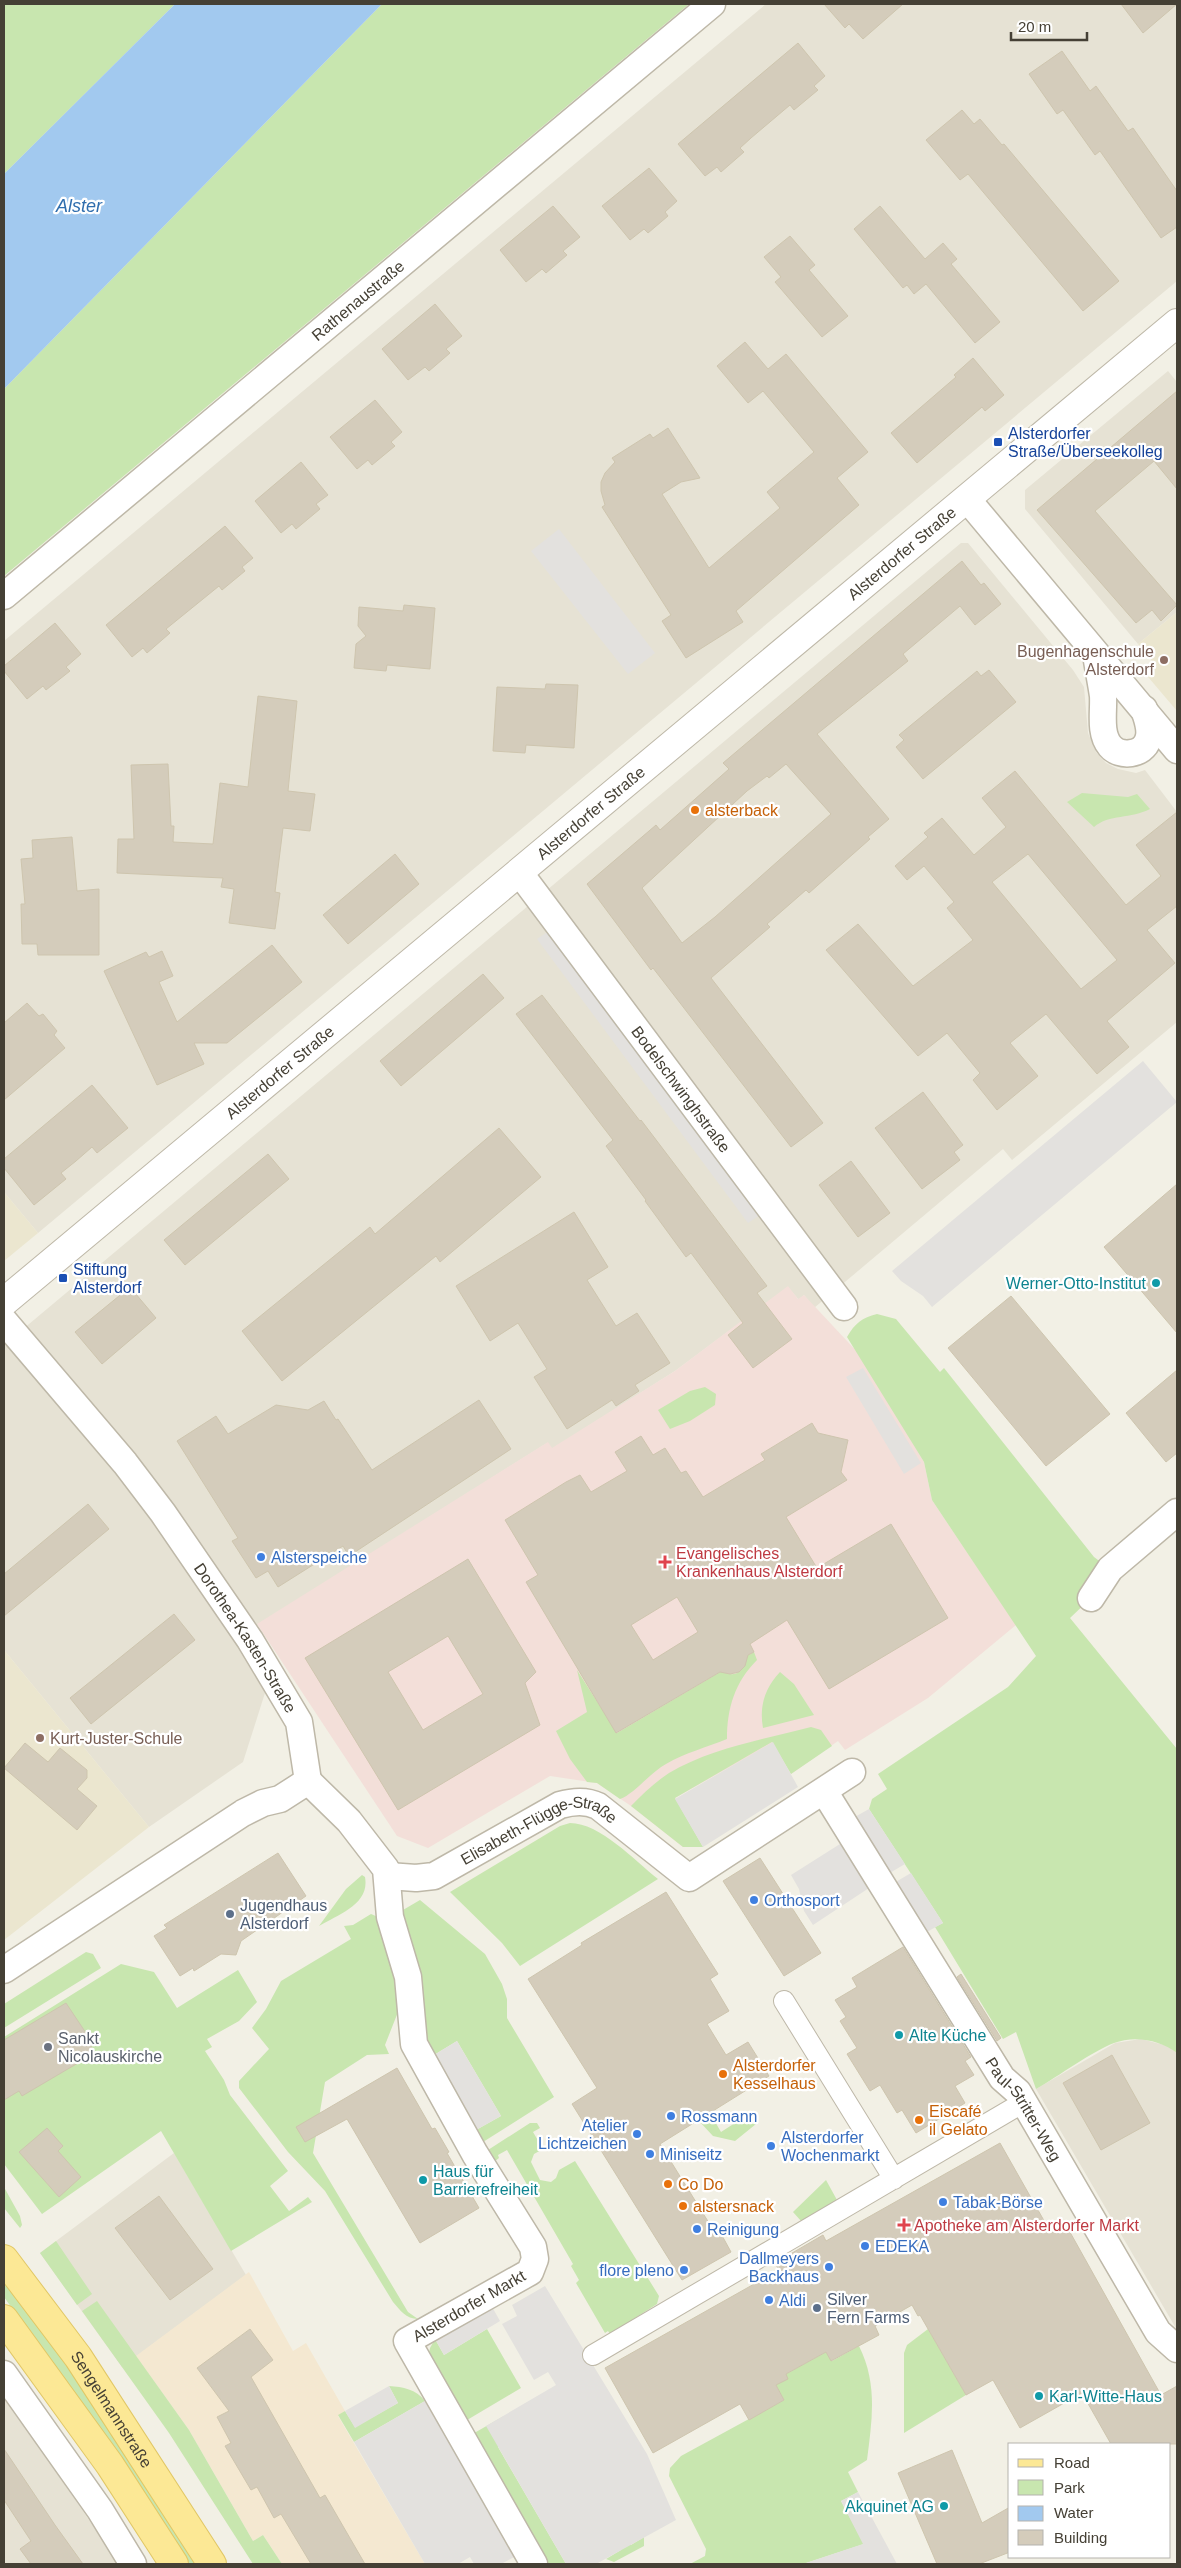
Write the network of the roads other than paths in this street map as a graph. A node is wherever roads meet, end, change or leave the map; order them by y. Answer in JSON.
{"nodes":[{"id":1,"x":712,"y":4,"type":"edge"},
{"id":2,"x":1177,"y":323,"type":"edge"},
{"id":3,"x":967,"y":499,"type":"junction"},
{"id":4,"x":4,"y":596,"type":"edge"},
{"id":5,"x":1096,"y":653,"type":"junction"},
{"id":6,"x":1144,"y":709,"type":"junction"},
{"id":7,"x":1177,"y":750,"type":"edge"},
{"id":8,"x":519,"y":872,"type":"junction"},
{"id":9,"x":4,"y":1302,"type":"edge"},
{"id":10,"x":844,"y":1307,"type":"dead end"},
{"id":11,"x":4,"y":1321,"type":"edge"},
{"id":12,"x":1177,"y":1512,"type":"edge"},
{"id":13,"x":1091,"y":1598,"type":"dead end"},
{"id":14,"x":852,"y":1772,"type":"dead end"},
{"id":15,"x":308,"y":1780,"type":"junction"},
{"id":16,"x":824,"y":1791,"type":"junction"},
{"id":17,"x":388,"y":1876,"type":"junction"},
{"id":18,"x":4,"y":1970,"type":"edge"},
{"id":19,"x":784,"y":2001,"type":"dead end"},
{"id":20,"x":1024,"y":2102,"type":"junction"},
{"id":21,"x":894,"y":2179,"type":"junction"},
{"id":22,"x":4,"y":2259,"type":"edge"},
{"id":23,"x":4,"y":2319,"type":"edge"},
{"id":24,"x":1177,"y":2349,"type":"edge"},
{"id":25,"x":593,"y":2356,"type":"dead end"},
{"id":26,"x":4,"y":2374,"type":"edge"},
{"id":27,"x":133,"y":2564,"type":"edge"},
{"id":28,"x":174,"y":2564,"type":"edge"},
{"id":29,"x":212,"y":2564,"type":"edge"},
{"id":30,"x":534,"y":2564,"type":"edge"}],
"edges":[{"from":1,"to":4,"type":"street","name":"Rathenaustraße"},
{"from":2,"to":3,"type":"street","name":"Alsterdorfer Straße"},
{"from":3,"to":5,"type":"street"},
{"from":3,"to":8,"type":"street","name":"Alsterdorfer Straße"},
{"from":5,"to":6,"type":"street"},
{"from":5,"to":6,"type":"street"},
{"from":6,"to":7,"type":"street"},
{"from":8,"to":9,"type":"street","name":"Alsterdorfer Straße"},
{"from":8,"to":10,"type":"street","name":"Bodelschwinghstraße"},
{"from":11,"to":15,"type":"street","name":"Dorothea-Kasten-Straße"},
{"from":12,"to":13,"type":"street"},
{"from":14,"to":16,"type":"street","name":"Elisabeth-Flügge-Straße"},
{"from":15,"to":17,"type":"street","name":"Alsterdorfer Markt"},
{"from":15,"to":18,"type":"street"},
{"from":16,"to":17,"type":"street","name":"Elisabeth-Flügge-Straße"},
{"from":16,"to":20,"type":"street","name":"Paul-Stritter-Weg"},
{"from":17,"to":30,"type":"street","name":"Alsterdorfer Markt"},
{"from":19,"to":21,"type":"street"},
{"from":20,"to":21,"type":"street"},
{"from":20,"to":24,"type":"street","name":"Paul-Stritter-Weg"},
{"from":21,"to":25,"type":"street"},
{"from":22,"to":29,"type":"main road","name":"Sengelmannstraße"},
{"from":23,"to":28,"type":"main road","name":"Sengelmannstraße"},
{"from":26,"to":27,"type":"street"}]}
